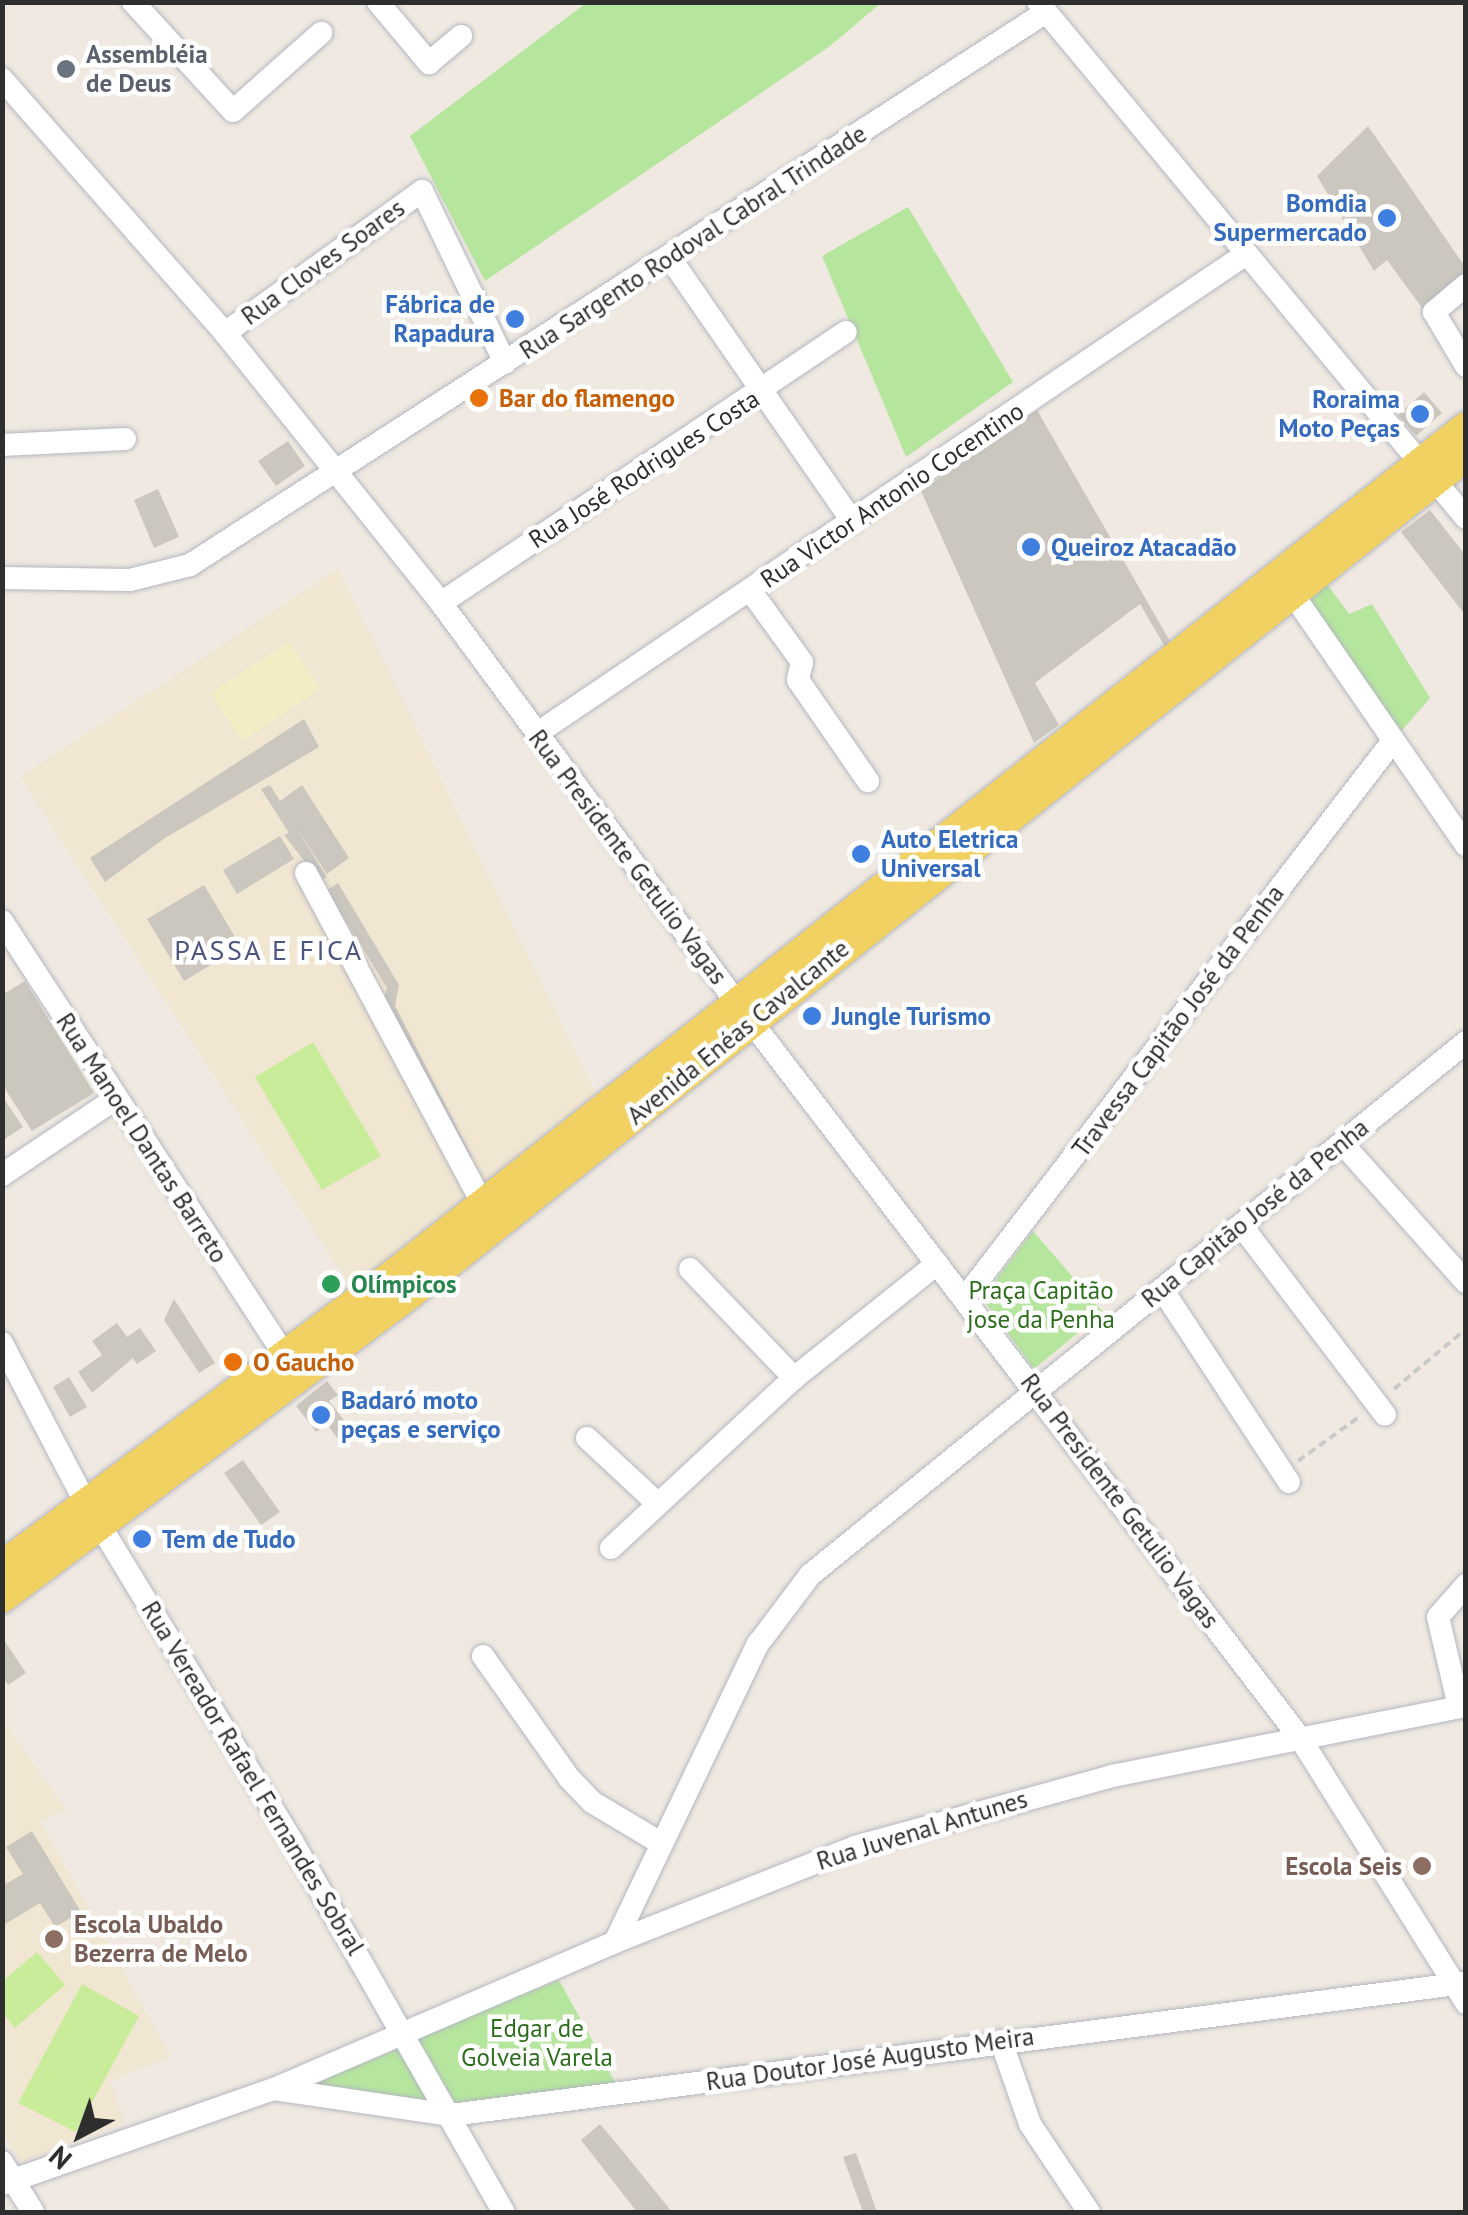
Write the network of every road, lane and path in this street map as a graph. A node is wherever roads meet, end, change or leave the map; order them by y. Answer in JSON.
{"nodes":[{"id":1,"x":134,"y":2,"type":"edge"},
{"id":2,"x":378,"y":2,"type":"edge"},
{"id":3,"x":1042,"y":7,"type":"edge"},
{"id":4,"x":321,"y":32,"type":"dead end"},
{"id":5,"x":461,"y":36,"type":"dead end"},
{"id":6,"x":2,"y":78,"type":"edge"},
{"id":7,"x":1246,"y":254,"type":"junction"},
{"id":8,"x":670,"y":258,"type":"junction"},
{"id":9,"x":1466,"y":285,"type":"edge"},
{"id":10,"x":846,"y":332,"type":"dead end"},
{"id":11,"x":224,"y":333,"type":"junction"},
{"id":12,"x":505,"y":363,"type":"junction"},
{"id":13,"x":1466,"y":366,"type":"edge"},
{"id":14,"x":761,"y":392,"type":"junction"},
{"id":15,"x":1466,"y":426,"type":"edge"},
{"id":16,"x":124,"y":440,"type":"dead end"},
{"id":17,"x":2,"y":445,"type":"edge"},
{"id":18,"x":1466,"y":457,"type":"edge"},
{"id":19,"x":338,"y":471,"type":"junction"},
{"id":20,"x":1428,"y":471,"type":"junction"},
{"id":21,"x":1466,"y":518,"type":"edge"},
{"id":22,"x":852,"y":522,"type":"junction"},
{"id":23,"x":2,"y":578,"type":"edge"},
{"id":24,"x":1287,"y":585,"type":"junction"},
{"id":25,"x":750,"y":590,"type":"junction"},
{"id":26,"x":441,"y":603,"type":"junction"},
{"id":27,"x":536,"y":734,"type":"junction"},
{"id":28,"x":1392,"y":742,"type":"junction"},
{"id":29,"x":868,"y":780,"type":"dead end"},
{"id":30,"x":1466,"y":845,"type":"edge"},
{"id":31,"x":306,"y":874,"type":"dead end"},
{"id":32,"x":2,"y":921,"type":"edge"},
{"id":33,"x":745,"y":1012,"type":"junction"},
{"id":34,"x":1466,"y":1042,"type":"edge"},
{"id":35,"x":115,"y":1099,"type":"junction"},
{"id":36,"x":634,"y":1100,"type":"junction"},
{"id":37,"x":1342,"y":1142,"type":"junction"},
{"id":38,"x":2,"y":1175,"type":"edge"},
{"id":39,"x":482,"y":1202,"type":"junction"},
{"id":40,"x":1241,"y":1225,"type":"junction"},
{"id":41,"x":938,"y":1264,"type":"junction"},
{"id":42,"x":690,"y":1270,"type":"dead end"},
{"id":43,"x":1466,"y":1282,"type":"edge"},
{"id":44,"x":402,"y":1284,"type":"junction"},
{"id":45,"x":1162,"y":1289,"type":"junction"},
{"id":46,"x":964,"y":1300,"type":"junction"},
{"id":47,"x":1466,"y":1330,"type":"edge"},
{"id":48,"x":2,"y":1343,"type":"edge"},
{"id":49,"x":284,"y":1354,"type":"junction"},
{"id":50,"x":794,"y":1378,"type":"junction"},
{"id":51,"x":1034,"y":1387,"type":"junction"},
{"id":52,"x":1381,"y":1409,"type":"junction"},
{"id":53,"x":587,"y":1438,"type":"dead end"},
{"id":54,"x":1286,"y":1478,"type":"joint"},
{"id":55,"x":657,"y":1503,"type":"junction"},
{"id":56,"x":95,"y":1514,"type":"junction"},
{"id":57,"x":611,"y":1548,"type":"dead end"},
{"id":58,"x":2,"y":1565,"type":"edge"},
{"id":59,"x":1466,"y":1585,"type":"edge"},
{"id":60,"x":2,"y":1599,"type":"edge"},
{"id":61,"x":483,"y":1656,"type":"dead end"},
{"id":62,"x":1462,"y":1706,"type":"edge"},
{"id":63,"x":1300,"y":1738,"type":"junction"},
{"id":64,"x":659,"y":1842,"type":"junction"},
{"id":65,"x":615,"y":1942,"type":"junction"},
{"id":66,"x":1462,"y":1990,"type":"edge"},
{"id":67,"x":403,"y":2033,"type":"junction"},
{"id":68,"x":1001,"y":2040,"type":"junction"},
{"id":69,"x":274,"y":2089,"type":"junction"},
{"id":70,"x":451,"y":2115,"type":"junction"},
{"id":71,"x":6,"y":2175,"type":"edge"},
{"id":72,"x":33,"y":2212,"type":"edge"},
{"id":73,"x":504,"y":2212,"type":"edge"},
{"id":74,"x":1089,"y":2212,"type":"edge"}],
"edges":[{"from":1,"to":4,"type":"street"},
{"from":2,"to":5,"type":"street"},
{"from":3,"to":7,"type":"street"},
{"from":3,"to":8,"type":"street","name":"Rua Sargento Rodoval Cabral Trindade"},
{"from":6,"to":11,"type":"street","name":"Rua Presidente Getulio Vagas"},
{"from":7,"to":20,"type":"street"},
{"from":7,"to":22,"type":"street","name":"Rua Victor Antonio Cocentino"},
{"from":8,"to":12,"type":"street","name":"Rua Sargento Rodoval Cabral Trindade"},
{"from":8,"to":14,"type":"street"},
{"from":9,"to":13,"type":"street"},
{"from":10,"to":14,"type":"street","name":"Rua José Rodrigues Costa"},
{"from":11,"to":12,"type":"street","name":"Rua Cloves Soares"},
{"from":11,"to":19,"type":"street","name":"Rua Presidente Getulio Vagas"},
{"from":12,"to":19,"type":"street","name":"Rua Sargento Rodoval Cabral Trindade"},
{"from":14,"to":22,"type":"street"},
{"from":14,"to":26,"type":"street","name":"Rua José Rodrigues Costa"},
{"from":15,"to":20,"type":"main road","name":"Avenida Enéas Cavalcante"},
{"from":16,"to":17,"type":"street"},
{"from":18,"to":20,"type":"main road","name":"Avenida Enéas Cavalcante"},
{"from":19,"to":23,"type":"street","name":"Rua Sargento Rodoval Cabral Trindade"},
{"from":19,"to":26,"type":"street","name":"Rua Presidente Getulio Vagas"},
{"from":20,"to":21,"type":"street"},
{"from":20,"to":24,"type":"main road","name":"Avenida Enéas Cavalcante"},
{"from":22,"to":25,"type":"street","name":"Rua Victor Antonio Cocentino"},
{"from":24,"to":28,"type":"street"},
{"from":24,"to":33,"type":"main road","name":"Avenida Enéas Cavalcante"},
{"from":25,"to":27,"type":"street","name":"Rua Victor Antonio Cocentino"},
{"from":25,"to":29,"type":"street"},
{"from":26,"to":27,"type":"street","name":"Rua Presidente Getulio Vagas"},
{"from":27,"to":33,"type":"street","name":"Rua Presidente Getulio Vagas"},
{"from":28,"to":30,"type":"street"},
{"from":28,"to":46,"type":"street","name":"Travessa Capitão José da Penha"},
{"from":31,"to":39,"type":"street"},
{"from":32,"to":35,"type":"street","name":"Rua Manoel Dantas Barreto"},
{"from":33,"to":36,"type":"main road","name":"Avenida Enéas Cavalcante"},
{"from":33,"to":41,"type":"street","name":"Rua Presidente Getulio Vagas"},
{"from":34,"to":37,"type":"street","name":"Rua Capitão José da Penha"},
{"from":35,"to":38,"type":"street"},
{"from":35,"to":49,"type":"street","name":"Rua Manoel Dantas Barreto"},
{"from":36,"to":39,"type":"main road","name":"Avenida Enéas Cavalcante"},
{"from":36,"to":44,"type":"main road","name":"Avenida Enéas Cavalcante"},
{"from":37,"to":40,"type":"street","name":"Rua Capitão José da Penha"},
{"from":37,"to":43,"type":"street"},
{"from":39,"to":44,"type":"main road","name":"Avenida Enéas Cavalcante"},
{"from":40,"to":45,"type":"street","name":"Rua Capitão José da Penha"},
{"from":40,"to":52,"type":"street"},
{"from":41,"to":46,"type":"street","name":"Rua Presidente Getulio Vagas"},
{"from":41,"to":50,"type":"street"},
{"from":42,"to":50,"type":"street"},
{"from":44,"to":49,"type":"main road","name":"Avenida Enéas Cavalcante"},
{"from":44,"to":56,"type":"main road","name":"Avenida Enéas Cavalcante"},
{"from":45,"to":51,"type":"street","name":"Rua Capitão José da Penha"},
{"from":45,"to":54,"type":"street"},
{"from":46,"to":51,"type":"street","name":"Rua Presidente Getulio Vagas"},
{"from":47,"to":52,"type":"path"},
{"from":48,"to":56,"type":"street","name":"Rua Vereador Rafael Fernandes Sobral"},
{"from":49,"to":56,"type":"main road","name":"Avenida Enéas Cavalcante"},
{"from":50,"to":55,"type":"street"},
{"from":51,"to":63,"type":"street","name":"Rua Presidente Getulio Vagas"},
{"from":51,"to":64,"type":"street","name":"Rua Capitão José da Penha"},
{"from":52,"to":54,"type":"path"},
{"from":53,"to":55,"type":"street"},
{"from":55,"to":57,"type":"street"},
{"from":56,"to":58,"type":"main road","name":"Avenida Enéas Cavalcante"},
{"from":56,"to":60,"type":"main road","name":"Avenida Enéas Cavalcante"},
{"from":56,"to":67,"type":"street","name":"Rua Vereador Rafael Fernandes Sobral"},
{"from":59,"to":62,"type":"street"},
{"from":61,"to":64,"type":"street"},
{"from":62,"to":63,"type":"street","name":"Rua Juvenal Antunes"},
{"from":63,"to":65,"type":"street","name":"Rua Juvenal Antunes"},
{"from":63,"to":66,"type":"street","name":"Rua Presidente Getulio Vagas"},
{"from":64,"to":65,"type":"street","name":"Rua Capitão José da Penha"},
{"from":65,"to":67,"type":"street","name":"Rua Juvenal Antunes"},
{"from":66,"to":68,"type":"street","name":"Rua Doutor José Augusto Meira"},
{"from":67,"to":69,"type":"street","name":"Rua Juvenal Antunes"},
{"from":67,"to":70,"type":"street","name":"Rua Vereador Rafael Fernandes Sobral"},
{"from":68,"to":70,"type":"street","name":"Rua Doutor José Augusto Meira"},
{"from":68,"to":74,"type":"street"},
{"from":69,"to":70,"type":"street","name":"Rua Doutor José Augusto Meira"},
{"from":69,"to":71,"type":"street","name":"Rua Juvenal Antunes"},
{"from":70,"to":73,"type":"street","name":"Rua Vereador Rafael Fernandes Sobral"},
{"from":71,"to":72,"type":"street"}]}
